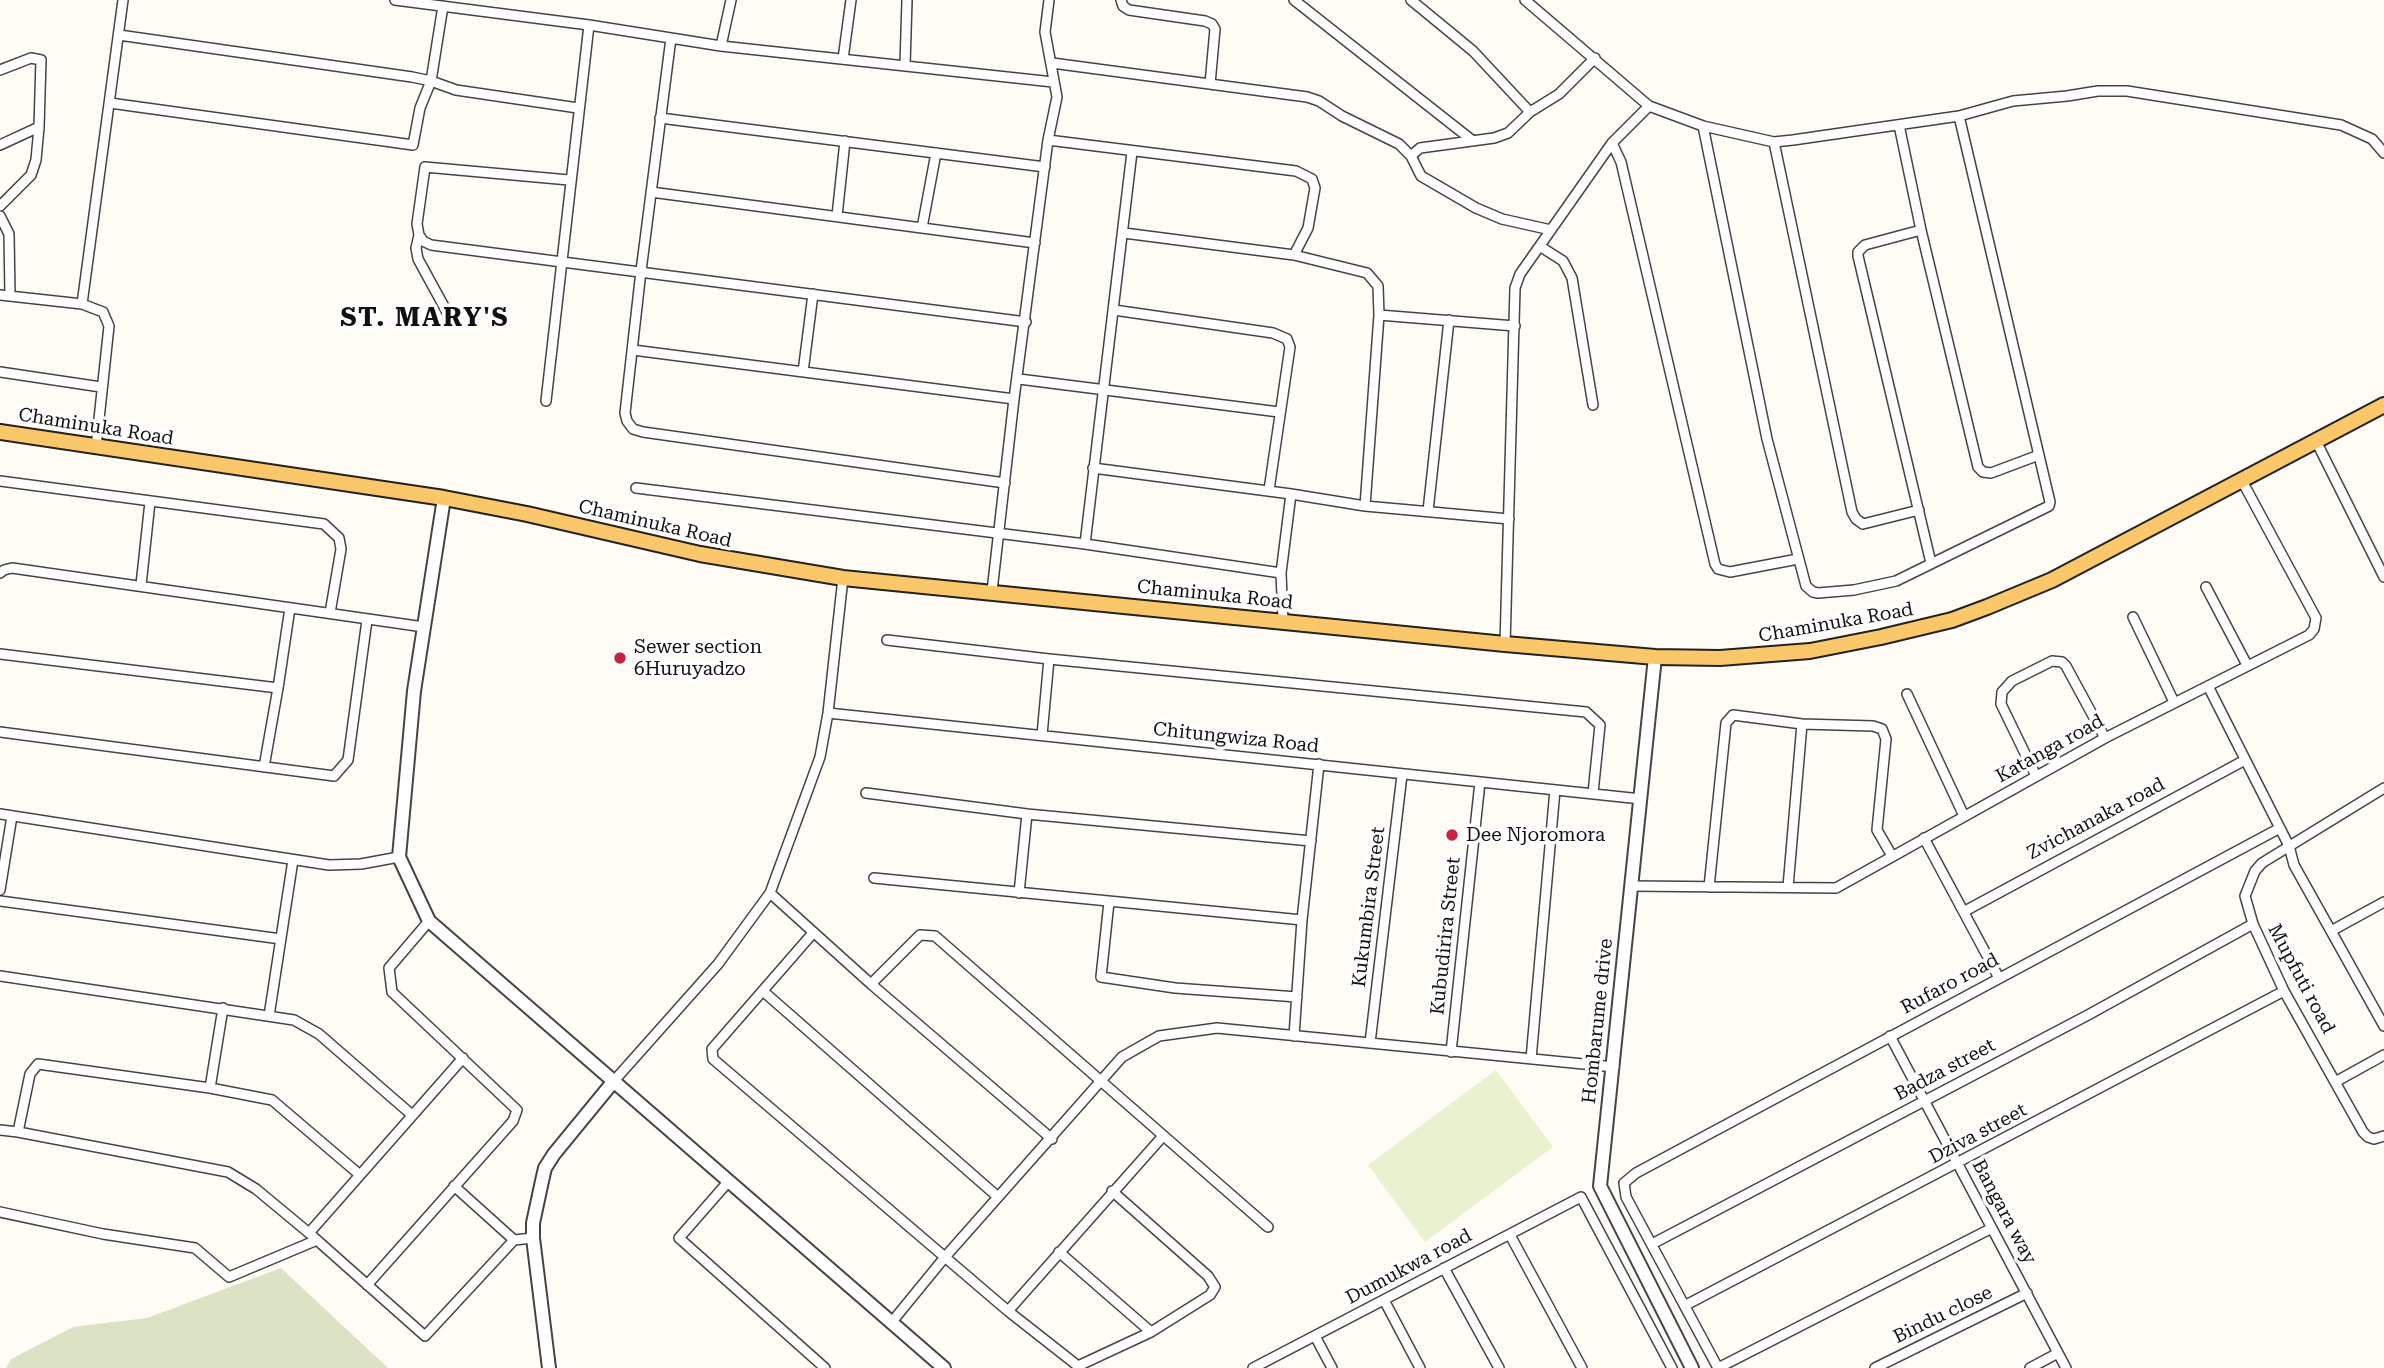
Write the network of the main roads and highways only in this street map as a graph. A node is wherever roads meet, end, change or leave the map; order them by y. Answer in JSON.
{"nodes":[{"id":1,"x":2384,"y":405,"type":"edge"},
{"id":2,"x":0,"y":432,"type":"edge"}],
"edges":[{"from":1,"to":2,"type":"main road","name":"Chaminuka Road"}]}
